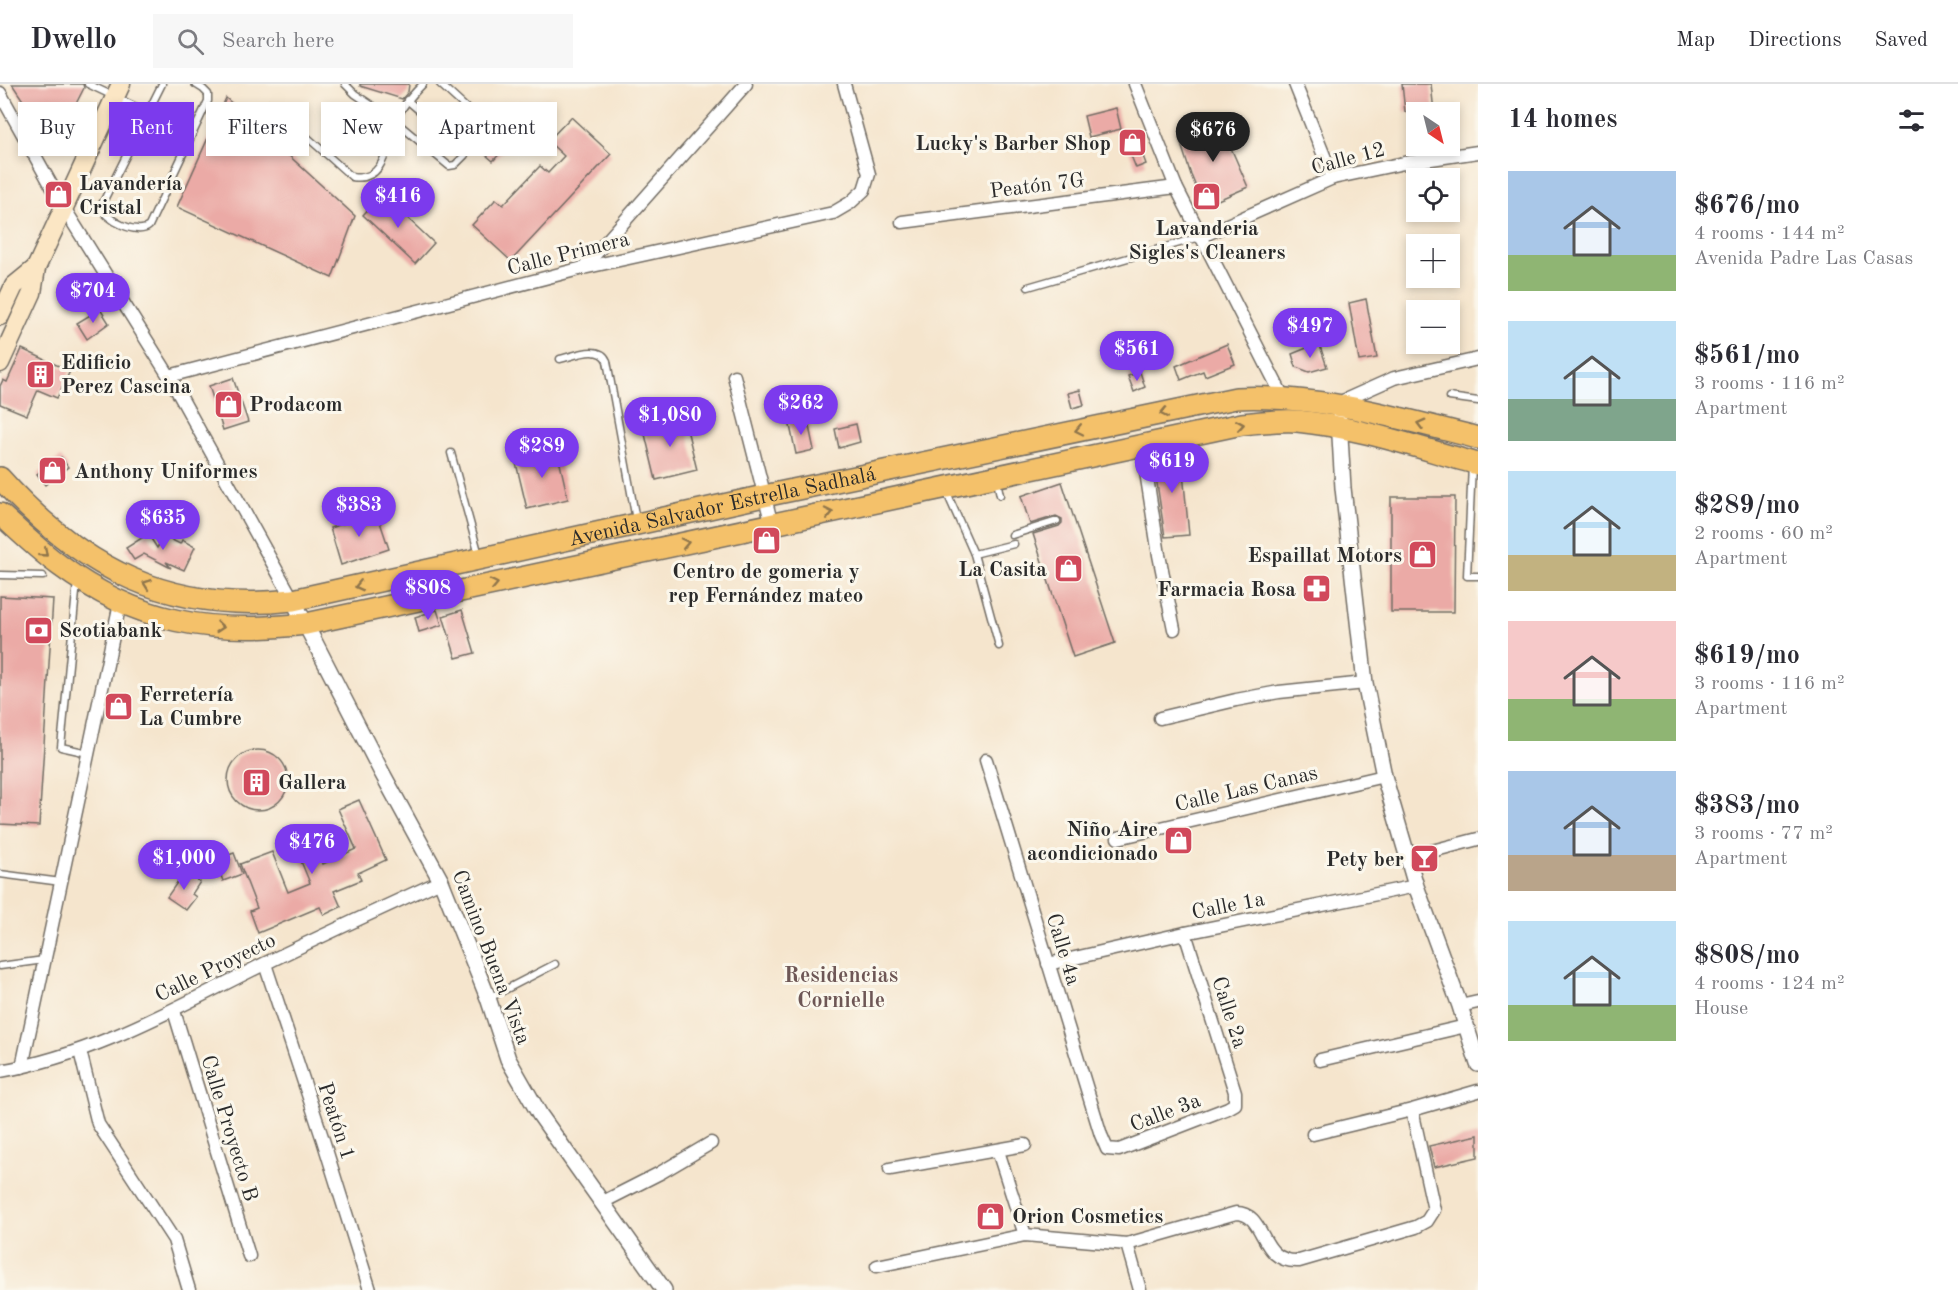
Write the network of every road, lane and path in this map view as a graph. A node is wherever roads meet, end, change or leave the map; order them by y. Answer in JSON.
{"nodes":[{"id":1,"x":88,"y":84,"type":"edge"},
{"id":2,"x":162,"y":84,"type":"edge"},
{"id":3,"x":195,"y":84,"type":"edge"},
{"id":4,"x":345,"y":84,"type":"edge"},
{"id":5,"x":423,"y":84,"type":"edge"},
{"id":6,"x":440,"y":84,"type":"edge"},
{"id":7,"x":746,"y":84,"type":"edge"},
{"id":8,"x":844,"y":84,"type":"edge"},
{"id":9,"x":1135,"y":84,"type":"edge"},
{"id":10,"x":1295,"y":84,"type":"edge"},
{"id":11,"x":118,"y":90,"type":"edge"},
{"id":12,"x":0,"y":93,"type":"edge"},
{"id":13,"x":407,"y":100,"type":"junction"},
{"id":14,"x":135,"y":102,"type":"edge"},
{"id":15,"x":154,"y":102,"type":"edge"},
{"id":16,"x":367,"y":102,"type":"edge"},
{"id":17,"x":460,"y":102,"type":"edge"},
{"id":18,"x":405,"y":104,"type":"edge"},
{"id":19,"x":405,"y":130,"type":"edge"},
{"id":20,"x":194,"y":131,"type":"edge"},
{"id":21,"x":309,"y":139,"type":"edge"},
{"id":22,"x":321,"y":149,"type":"edge"},
{"id":23,"x":1478,"y":153,"type":"edge"},
{"id":24,"x":126,"y":156,"type":"edge"},
{"id":25,"x":182,"y":156,"type":"edge"},
{"id":26,"x":328,"y":156,"type":"edge"},
{"id":27,"x":384,"y":156,"type":"edge"},
{"id":28,"x":1334,"y":178,"type":"junction"},
{"id":29,"x":1176,"y":187,"type":"junction"},
{"id":30,"x":64,"y":208,"type":"junction"},
{"id":31,"x":902,"y":222,"type":"dead end"},
{"id":32,"x":1200,"y":237,"type":"junction"},
{"id":33,"x":36,"y":268,"type":"junction"},
{"id":34,"x":583,"y":268,"type":"junction"},
{"id":35,"x":1028,"y":287,"type":"dead end"},
{"id":36,"x":0,"y":316,"type":"edge"},
{"id":37,"x":560,"y":358,"type":"dead end"},
{"id":38,"x":1478,"y":358,"type":"edge"},
{"id":39,"x":0,"y":363,"type":"edge"},
{"id":40,"x":169,"y":376,"type":"junction"},
{"id":41,"x":734,"y":376,"type":"dead end"},
{"id":42,"x":1449,"y":397,"type":"dead end"},
{"id":43,"x":1283,"y":398,"type":"junction"},
{"id":44,"x":1478,"y":401,"type":"edge"},
{"id":45,"x":1335,"y":404,"type":"junction"},
{"id":46,"x":1297,"y":421,"type":"junction"},
{"id":47,"x":1339,"y":429,"type":"junction"},
{"id":48,"x":1478,"y":438,"type":"edge"},
{"id":49,"x":1142,"y":446,"type":"junction"},
{"id":50,"x":451,"y":453,"type":"dead end"},
{"id":51,"x":1475,"y":463,"type":"edge"},
{"id":52,"x":2,"y":480,"type":"edge"},
{"id":53,"x":944,"y":488,"type":"junction"},
{"id":54,"x":764,"y":496,"type":"junction"},
{"id":55,"x":0,"y":514,"type":"edge"},
{"id":56,"x":1057,"y":520,"type":"dead end"},
{"id":57,"x":637,"y":524,"type":"junction"},
{"id":58,"x":772,"y":525,"type":"junction"},
{"id":59,"x":1012,"y":535,"type":"dead end"},
{"id":60,"x":1014,"y":544,"type":"dead end"},
{"id":61,"x":974,"y":554,"type":"junction"},
{"id":62,"x":480,"y":559,"type":"junction"},
{"id":63,"x":0,"y":575,"type":"edge"},
{"id":64,"x":43,"y":576,"type":"dead end"},
{"id":65,"x":1478,"y":576,"type":"edge"},
{"id":66,"x":78,"y":578,"type":"junction"},
{"id":67,"x":293,"y":600,"type":"junction"},
{"id":68,"x":120,"y":603,"type":"junction"},
{"id":69,"x":306,"y":624,"type":"junction"},
{"id":70,"x":1174,"y":629,"type":"dead end"},
{"id":71,"x":999,"y":646,"type":"dead end"},
{"id":72,"x":1365,"y":682,"type":"junction"},
{"id":73,"x":1160,"y":718,"type":"dead end"},
{"id":74,"x":89,"y":753,"type":"junction"},
{"id":75,"x":986,"y":760,"type":"dead end"},
{"id":76,"x":1384,"y":776,"type":"junction"},
{"id":77,"x":1118,"y":838,"type":"dead end"},
{"id":78,"x":1478,"y":839,"type":"edge"},
{"id":79,"x":1408,"y":857,"type":"junction"},
{"id":80,"x":0,"y":874,"type":"edge"},
{"id":81,"x":441,"y":880,"type":"junction"},
{"id":82,"x":61,"y":882,"type":"junction"},
{"id":83,"x":1416,"y":886,"type":"junction"},
{"id":84,"x":1185,"y":933,"type":"junction"},
{"id":85,"x":45,"y":960,"type":"junction"},
{"id":86,"x":265,"y":964,"type":"junction"},
{"id":87,"x":555,"y":964,"type":"dead end"},
{"id":88,"x":1048,"y":964,"type":"junction"},
{"id":89,"x":0,"y":966,"type":"edge"},
{"id":90,"x":488,"y":998,"type":"junction"},
{"id":91,"x":1478,"y":1002,"type":"edge"},
{"id":92,"x":1460,"y":1006,"type":"junction"},
{"id":93,"x":174,"y":1011,"type":"junction"},
{"id":94,"x":1466,"y":1026,"type":"junction"},
{"id":95,"x":80,"y":1051,"type":"junction"},
{"id":96,"x":1320,"y":1060,"type":"dead end"},
{"id":97,"x":1478,"y":1064,"type":"edge"},
{"id":98,"x":22,"y":1067,"type":"junction"},
{"id":99,"x":0,"y":1071,"type":"edge"},
{"id":100,"x":1478,"y":1092,"type":"edge"},
{"id":101,"x":1235,"y":1104,"type":"joint"},
{"id":102,"x":1412,"y":1110,"type":"junction"},
{"id":103,"x":1313,"y":1134,"type":"dead end"},
{"id":104,"x":711,"y":1143,"type":"dead end"},
{"id":105,"x":1025,"y":1145,"type":"dead end"},
{"id":106,"x":1107,"y":1149,"type":"joint"},
{"id":107,"x":998,"y":1151,"type":"junction"},
{"id":108,"x":890,"y":1169,"type":"dead end"},
{"id":109,"x":601,"y":1203,"type":"junction"},
{"id":110,"x":1025,"y":1234,"type":"junction"},
{"id":111,"x":1127,"y":1244,"type":"junction"},
{"id":112,"x":249,"y":1256,"type":"dead end"},
{"id":113,"x":877,"y":1266,"type":"dead end"},
{"id":114,"x":189,"y":1290,"type":"edge"},
{"id":115,"x":370,"y":1290,"type":"edge"},
{"id":116,"x":664,"y":1290,"type":"edge"},
{"id":117,"x":1140,"y":1290,"type":"edge"}],
"edges":[{"from":1,"to":11,"type":"lane"},
{"from":2,"to":15,"type":"lane"},
{"from":3,"to":20,"type":"lane"},
{"from":4,"to":16,"type":"lane"},
{"from":5,"to":13,"type":"lane"},
{"from":6,"to":17,"type":"lane"},
{"from":7,"to":34,"type":"street"},
{"from":8,"to":34,"type":"street","name":"Calle Primera"},
{"from":9,"to":29,"type":"street"},
{"from":10,"to":28,"type":"street"},
{"from":11,"to":14,"type":"lane"},
{"from":11,"to":30,"type":"main road"},
{"from":12,"to":30,"type":"street"},
{"from":13,"to":18,"type":"lane"},
{"from":13,"to":19,"type":"lane"},
{"from":21,"to":22,"type":"lane"},
{"from":23,"to":28,"type":"street","name":"Calle 12"},
{"from":24,"to":25,"type":"lane"},
{"from":26,"to":27,"type":"lane"},
{"from":28,"to":32,"type":"street","name":"Calle 12"},
{"from":29,"to":31,"type":"street","name":"Peatón 7G"},
{"from":29,"to":32,"type":"street"},
{"from":30,"to":33,"type":"main road"},
{"from":30,"to":40,"type":"street"},
{"from":32,"to":35,"type":"lane"},
{"from":32,"to":43,"type":"street"},
{"from":33,"to":36,"type":"main road"},
{"from":33,"to":39,"type":"main road"},
{"from":34,"to":40,"type":"street","name":"Calle Primera"},
{"from":37,"to":57,"type":"lane"},
{"from":38,"to":45,"type":"street"},
{"from":40,"to":67,"type":"street"},
{"from":41,"to":54,"type":"street"},
{"from":42,"to":44,"type":"lane"},
{"from":43,"to":45,"type":"highway","name":"Avenida Salvador Estrella Sadhalá"},
{"from":43,"to":46,"type":"street"},
{"from":43,"to":54,"type":"highway","name":"Avenida Salvador Estrella Sadhalá","one_way":true},
{"from":45,"to":47,"type":"street"},
{"from":48,"to":45,"type":"highway","name":"Avenida Salvador Estrella Sadhalá","one_way":true},
{"from":46,"to":47,"type":"highway","name":"Avenida Salvador Estrella Sadhalá"},
{"from":49,"to":46,"type":"highway","name":"Avenida Salvador Estrella Sadhalá","one_way":true},
{"from":47,"to":51,"type":"highway","name":"Avenida Salvador Estrella Sadhalá"},
{"from":47,"to":72,"type":"street"},
{"from":49,"to":53,"type":"highway","name":"Avenida Salvador Estrella Sadhalá"},
{"from":49,"to":70,"type":"street"},
{"from":50,"to":62,"type":"lane"},
{"from":51,"to":65,"type":"lane"},
{"from":67,"to":52,"type":"highway","name":"Avenida Salvador Estrella Sadhalá","one_way":true},
{"from":58,"to":53,"type":"highway","name":"Avenida Salvador Estrella Sadhalá","one_way":true},
{"from":53,"to":61,"type":"lane"},
{"from":54,"to":57,"type":"highway","name":"Avenida Salvador Estrella Sadhalá"},
{"from":54,"to":58,"type":"street"},
{"from":55,"to":66,"type":"highway","name":"Avenida Salvador Estrella Sadhalá","one_way":true},
{"from":56,"to":59,"type":"lane"},
{"from":57,"to":62,"type":"highway","name":"Avenida Salvador Estrella Sadhalá"},
{"from":69,"to":58,"type":"highway","name":"Avenida Salvador Estrella Sadhalá","one_way":true},
{"from":60,"to":61,"type":"lane"},
{"from":61,"to":71,"type":"lane"},
{"from":62,"to":67,"type":"highway","name":"Avenida Salvador Estrella Sadhalá","one_way":true},
{"from":63,"to":64,"type":"lane"},
{"from":66,"to":68,"type":"highway","name":"Avenida Salvador Estrella Sadhalá"},
{"from":66,"to":74,"type":"lane"},
{"from":67,"to":69,"type":"street","name":"Camino Buena Vista"},
{"from":68,"to":69,"type":"highway","name":"Avenida Salvador Estrella Sadhalá","one_way":true},
{"from":68,"to":74,"type":"street"},
{"from":69,"to":81,"type":"street","name":"Camino Buena Vista"},
{"from":72,"to":73,"type":"street"},
{"from":72,"to":76,"type":"street"},
{"from":74,"to":82,"type":"street"},
{"from":75,"to":88,"type":"street","name":"Calle 4a"},
{"from":76,"to":77,"type":"street","name":"Calle Las Canas"},
{"from":76,"to":79,"type":"street"},
{"from":78,"to":79,"type":"street"},
{"from":79,"to":83,"type":"street"},
{"from":80,"to":82,"type":"lane"},
{"from":81,"to":86,"type":"street","name":"Calle Proyecto"},
{"from":81,"to":90,"type":"street","name":"Camino Buena Vista"},
{"from":82,"to":85,"type":"street"},
{"from":83,"to":84,"type":"street","name":"Calle 1a"},
{"from":83,"to":92,"type":"street"},
{"from":84,"to":88,"type":"street","name":"Calle 1a"},
{"from":84,"to":101,"type":"street","name":"Calle 2a"},
{"from":85,"to":89,"type":"lane"},
{"from":85,"to":98,"type":"street"},
{"from":86,"to":93,"type":"street","name":"Calle Proyecto"},
{"from":86,"to":115,"type":"street","name":"Peatón 1"},
{"from":87,"to":90,"type":"lane"},
{"from":88,"to":106,"type":"street","name":"Calle 4a"},
{"from":90,"to":109,"type":"street","name":"Camino Buena Vista"},
{"from":91,"to":92,"type":"street"},
{"from":92,"to":94,"type":"street"},
{"from":93,"to":95,"type":"street","name":"Calle Proyecto"},
{"from":93,"to":112,"type":"street","name":"Calle Proyecto B"},
{"from":94,"to":96,"type":"street"},
{"from":94,"to":97,"type":"street"},
{"from":95,"to":98,"type":"street","name":"Calle Proyecto"},
{"from":95,"to":114,"type":"street"},
{"from":98,"to":99,"type":"street","name":"Calle Proyecto"},
{"from":100,"to":102,"type":"street"},
{"from":101,"to":106,"type":"street","name":"Calle 3a"},
{"from":102,"to":103,"type":"street"},
{"from":102,"to":111,"type":"street"},
{"from":104,"to":109,"type":"street"},
{"from":105,"to":107,"type":"street"},
{"from":107,"to":108,"type":"street"},
{"from":107,"to":110,"type":"street"},
{"from":109,"to":116,"type":"street","name":"Camino Buena Vista"},
{"from":110,"to":111,"type":"street"},
{"from":110,"to":113,"type":"street"},
{"from":111,"to":117,"type":"street"}]}
